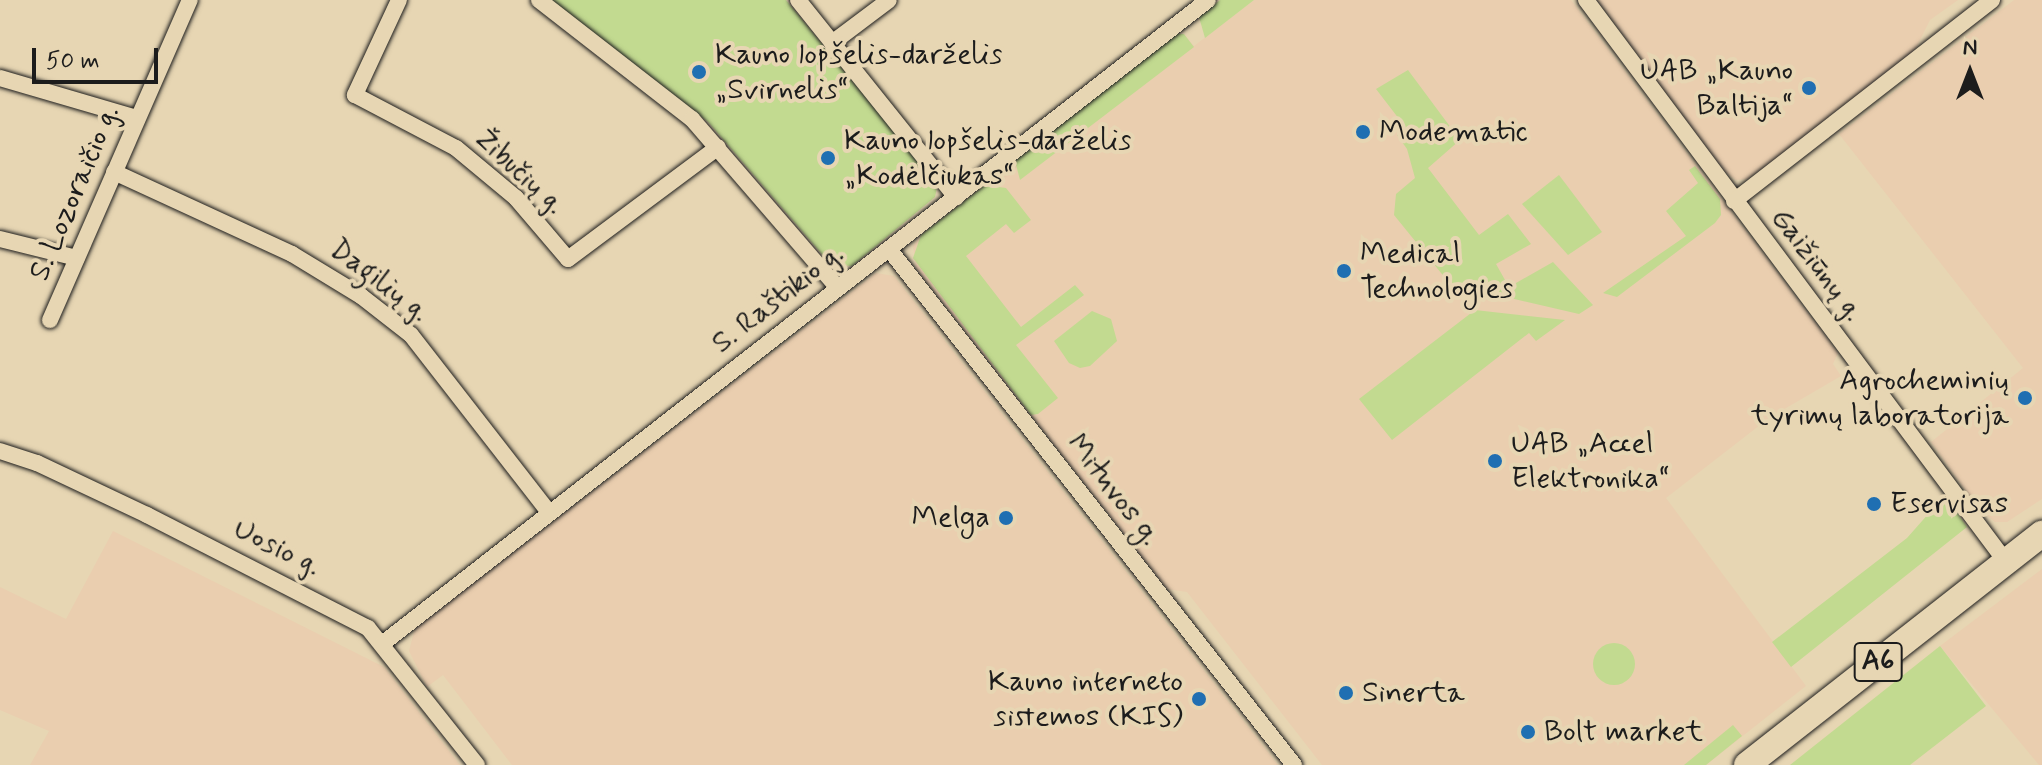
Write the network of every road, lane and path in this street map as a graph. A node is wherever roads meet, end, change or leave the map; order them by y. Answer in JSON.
{"nodes":[{"id":1,"x":190,"y":0,"type":"edge"},
{"id":2,"x":399,"y":0,"type":"edge"},
{"id":3,"x":539,"y":0,"type":"edge"},
{"id":4,"x":798,"y":0,"type":"edge"},
{"id":5,"x":889,"y":0,"type":"edge"},
{"id":6,"x":1208,"y":0,"type":"edge"},
{"id":7,"x":1586,"y":0,"type":"edge"},
{"id":8,"x":1992,"y":0,"type":"edge"},
{"id":9,"x":832,"y":43,"type":"junction"},
{"id":10,"x":0,"y":78,"type":"edge"},
{"id":11,"x":137,"y":118,"type":"junction"},
{"id":12,"x":718,"y":147,"type":"junction"},
{"id":13,"x":114,"y":172,"type":"junction"},
{"id":14,"x":956,"y":197,"type":"junction"},
{"id":15,"x":1734,"y":201,"type":"junction"},
{"id":16,"x":0,"y":239,"type":"edge"},
{"id":17,"x":889,"y":249,"type":"junction"},
{"id":18,"x":77,"y":258,"type":"junction"},
{"id":19,"x":838,"y":288,"type":"junction"},
{"id":20,"x":50,"y":320,"type":"dead end"},
{"id":21,"x":0,"y":451,"type":"edge"},
{"id":22,"x":549,"y":512,"type":"junction"},
{"id":23,"x":2042,"y":534,"type":"edge"},
{"id":24,"x":2006,"y":562,"type":"junction"},
{"id":25,"x":382,"y":644,"type":"junction"},
{"id":26,"x":477,"y":765,"type":"edge"},
{"id":27,"x":1294,"y":765,"type":"edge"},
{"id":28,"x":1747,"y":765,"type":"edge"}],
"edges":[{"from":1,"to":11,"type":"street","name":"S. Lozoraičio g."},
{"from":2,"to":12,"type":"street","name":"Žibučių g."},
{"from":3,"to":12,"type":"street"},
{"from":4,"to":9,"type":"street"},
{"from":5,"to":9,"type":"street"},
{"from":6,"to":14,"type":"street","name":"S. Raštikio g."},
{"from":7,"to":15,"type":"street","name":"Gaižiūnų g."},
{"from":8,"to":15,"type":"street"},
{"from":9,"to":14,"type":"street"},
{"from":10,"to":11,"type":"street"},
{"from":11,"to":13,"type":"street","name":"S. Lozoraičio g."},
{"from":12,"to":19,"type":"street"},
{"from":13,"to":18,"type":"street","name":"S. Lozoraičio g."},
{"from":13,"to":22,"type":"street","name":"Dagilių g."},
{"from":14,"to":17,"type":"street","name":"S. Raštikio g."},
{"from":15,"to":24,"type":"street","name":"Gaižiūnų g."},
{"from":16,"to":18,"type":"street"},
{"from":17,"to":19,"type":"street","name":"S. Raštikio g."},
{"from":17,"to":27,"type":"street","name":"Mituvos g."},
{"from":18,"to":20,"type":"street","name":"S. Lozoraičio g."},
{"from":19,"to":22,"type":"street","name":"S. Raštikio g."},
{"from":21,"to":25,"type":"street","name":"Uosio g."},
{"from":22,"to":25,"type":"street","name":"S. Raštikio g."},
{"from":23,"to":24,"type":"main road","number":"A6"},
{"from":24,"to":28,"type":"main road","number":"A6"},
{"from":25,"to":26,"type":"street","name":"Uosio g."}]}
